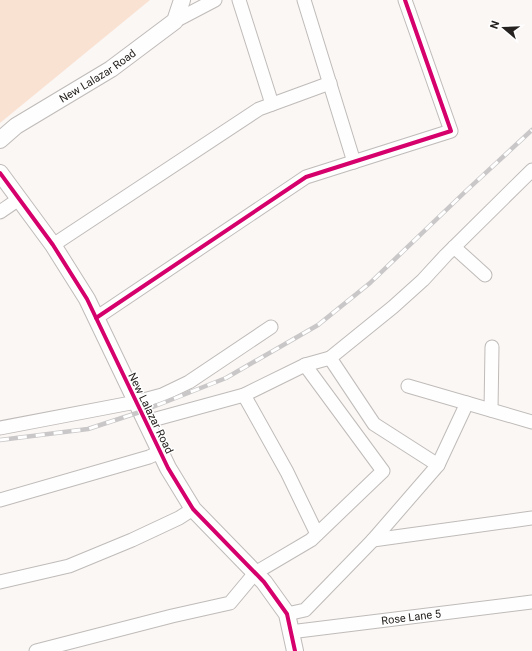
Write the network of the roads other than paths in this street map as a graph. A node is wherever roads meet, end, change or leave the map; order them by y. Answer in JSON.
{"nodes":[{"id":1,"x":182,"y":0,"type":"edge"},
{"id":2,"x":214,"y":0,"type":"edge"},
{"id":3,"x":239,"y":0,"type":"edge"},
{"id":4,"x":304,"y":0,"type":"edge"},
{"id":5,"x":405,"y":0,"type":"edge"},
{"id":6,"x":175,"y":21,"type":"junction"},
{"id":7,"x":330,"y":83,"type":"junction"},
{"id":8,"x":272,"y":104,"type":"junction"},
{"id":9,"x":0,"y":140,"type":"edge"},
{"id":10,"x":354,"y":162,"type":"junction"},
{"id":11,"x":532,"y":170,"type":"edge"},
{"id":12,"x":0,"y":173,"type":"edge"},
{"id":13,"x":19,"y":199,"type":"junction"},
{"id":14,"x":0,"y":212,"type":"edge"},
{"id":15,"x":53,"y":245,"type":"junction"},
{"id":16,"x":454,"y":247,"type":"junction"},
{"id":17,"x":485,"y":275,"type":"dead end"},
{"id":18,"x":96,"y":318,"type":"junction"},
{"id":19,"x":270,"y":327,"type":"dead end"},
{"id":20,"x":492,"y":347,"type":"dead end"},
{"id":21,"x":330,"y":358,"type":"junction"},
{"id":22,"x":305,"y":365,"type":"junction"},
{"id":23,"x":408,"y":386,"type":"dead end"},
{"id":24,"x":244,"y":395,"type":"junction"},
{"id":25,"x":136,"y":402,"type":"junction"},
{"id":26,"x":467,"y":403,"type":"junction"},
{"id":27,"x":491,"y":410,"type":"junction"},
{"id":28,"x":145,"y":422,"type":"junction"},
{"id":29,"x":532,"y":422,"type":"edge"},
{"id":30,"x":0,"y":428,"type":"edge"},
{"id":31,"x":160,"y":452,"type":"junction"},
{"id":32,"x":438,"y":465,"type":"junction"},
{"id":33,"x":0,"y":500,"type":"edge"},
{"id":34,"x":193,"y":509,"type":"junction"},
{"id":35,"x":532,"y":518,"type":"edge"},
{"id":36,"x":317,"y":534,"type":"junction"},
{"id":37,"x":373,"y":540,"type":"junction"},
{"id":38,"x":255,"y":573,"type":"junction"},
{"id":39,"x":0,"y":582,"type":"edge"},
{"id":40,"x":532,"y":602,"type":"edge"},
{"id":41,"x":287,"y":614,"type":"junction"},
{"id":42,"x":290,"y":632,"type":"junction"},
{"id":43,"x":292,"y":650,"type":"edge"},
{"id":44,"x":36,"y":651,"type":"edge"}],
"edges":[{"from":1,"to":6,"type":"street"},
{"from":2,"to":6,"type":"street"},
{"from":3,"to":8,"type":"street"},
{"from":4,"to":7,"type":"street"},
{"from":5,"to":10,"type":"street"},
{"from":6,"to":9,"type":"street","name":"New Lalazar Road"},
{"from":7,"to":8,"type":"street"},
{"from":7,"to":10,"type":"street"},
{"from":8,"to":15,"type":"street"},
{"from":10,"to":18,"type":"street"},
{"from":11,"to":16,"type":"street"},
{"from":12,"to":13,"type":"street","name":"New Lalazar Road"},
{"from":13,"to":14,"type":"street"},
{"from":13,"to":15,"type":"street","name":"New Lalazar Road"},
{"from":15,"to":18,"type":"street","name":"New Lalazar Road"},
{"from":16,"to":17,"type":"street"},
{"from":16,"to":21,"type":"street"},
{"from":18,"to":25,"type":"street","name":"New Lalazar Road"},
{"from":19,"to":25,"type":"street"},
{"from":20,"to":27,"type":"street"},
{"from":21,"to":22,"type":"street"},
{"from":21,"to":32,"type":"street"},
{"from":22,"to":24,"type":"street"},
{"from":22,"to":36,"type":"street"},
{"from":23,"to":26,"type":"street"},
{"from":24,"to":28,"type":"street"},
{"from":24,"to":36,"type":"street"},
{"from":25,"to":28,"type":"street","name":"New Lalazar Road"},
{"from":25,"to":30,"type":"street"},
{"from":26,"to":27,"type":"street"},
{"from":26,"to":32,"type":"street"},
{"from":27,"to":29,"type":"street"},
{"from":28,"to":31,"type":"street","name":"New Lalazar Road"},
{"from":31,"to":33,"type":"street"},
{"from":31,"to":34,"type":"street","name":"New Lalazar Road"},
{"from":32,"to":37,"type":"street"},
{"from":34,"to":38,"type":"street","name":"New Lalazar Road"},
{"from":34,"to":39,"type":"street"},
{"from":35,"to":37,"type":"street"},
{"from":36,"to":38,"type":"street"},
{"from":37,"to":41,"type":"street"},
{"from":38,"to":41,"type":"street","name":"New Lalazar Road"},
{"from":38,"to":44,"type":"street"},
{"from":40,"to":42,"type":"street","name":"Rose Lane 5"},
{"from":41,"to":42,"type":"street","name":"New Lalazar Road"},
{"from":42,"to":43,"type":"street","name":"New Lalazar Road"}]}
